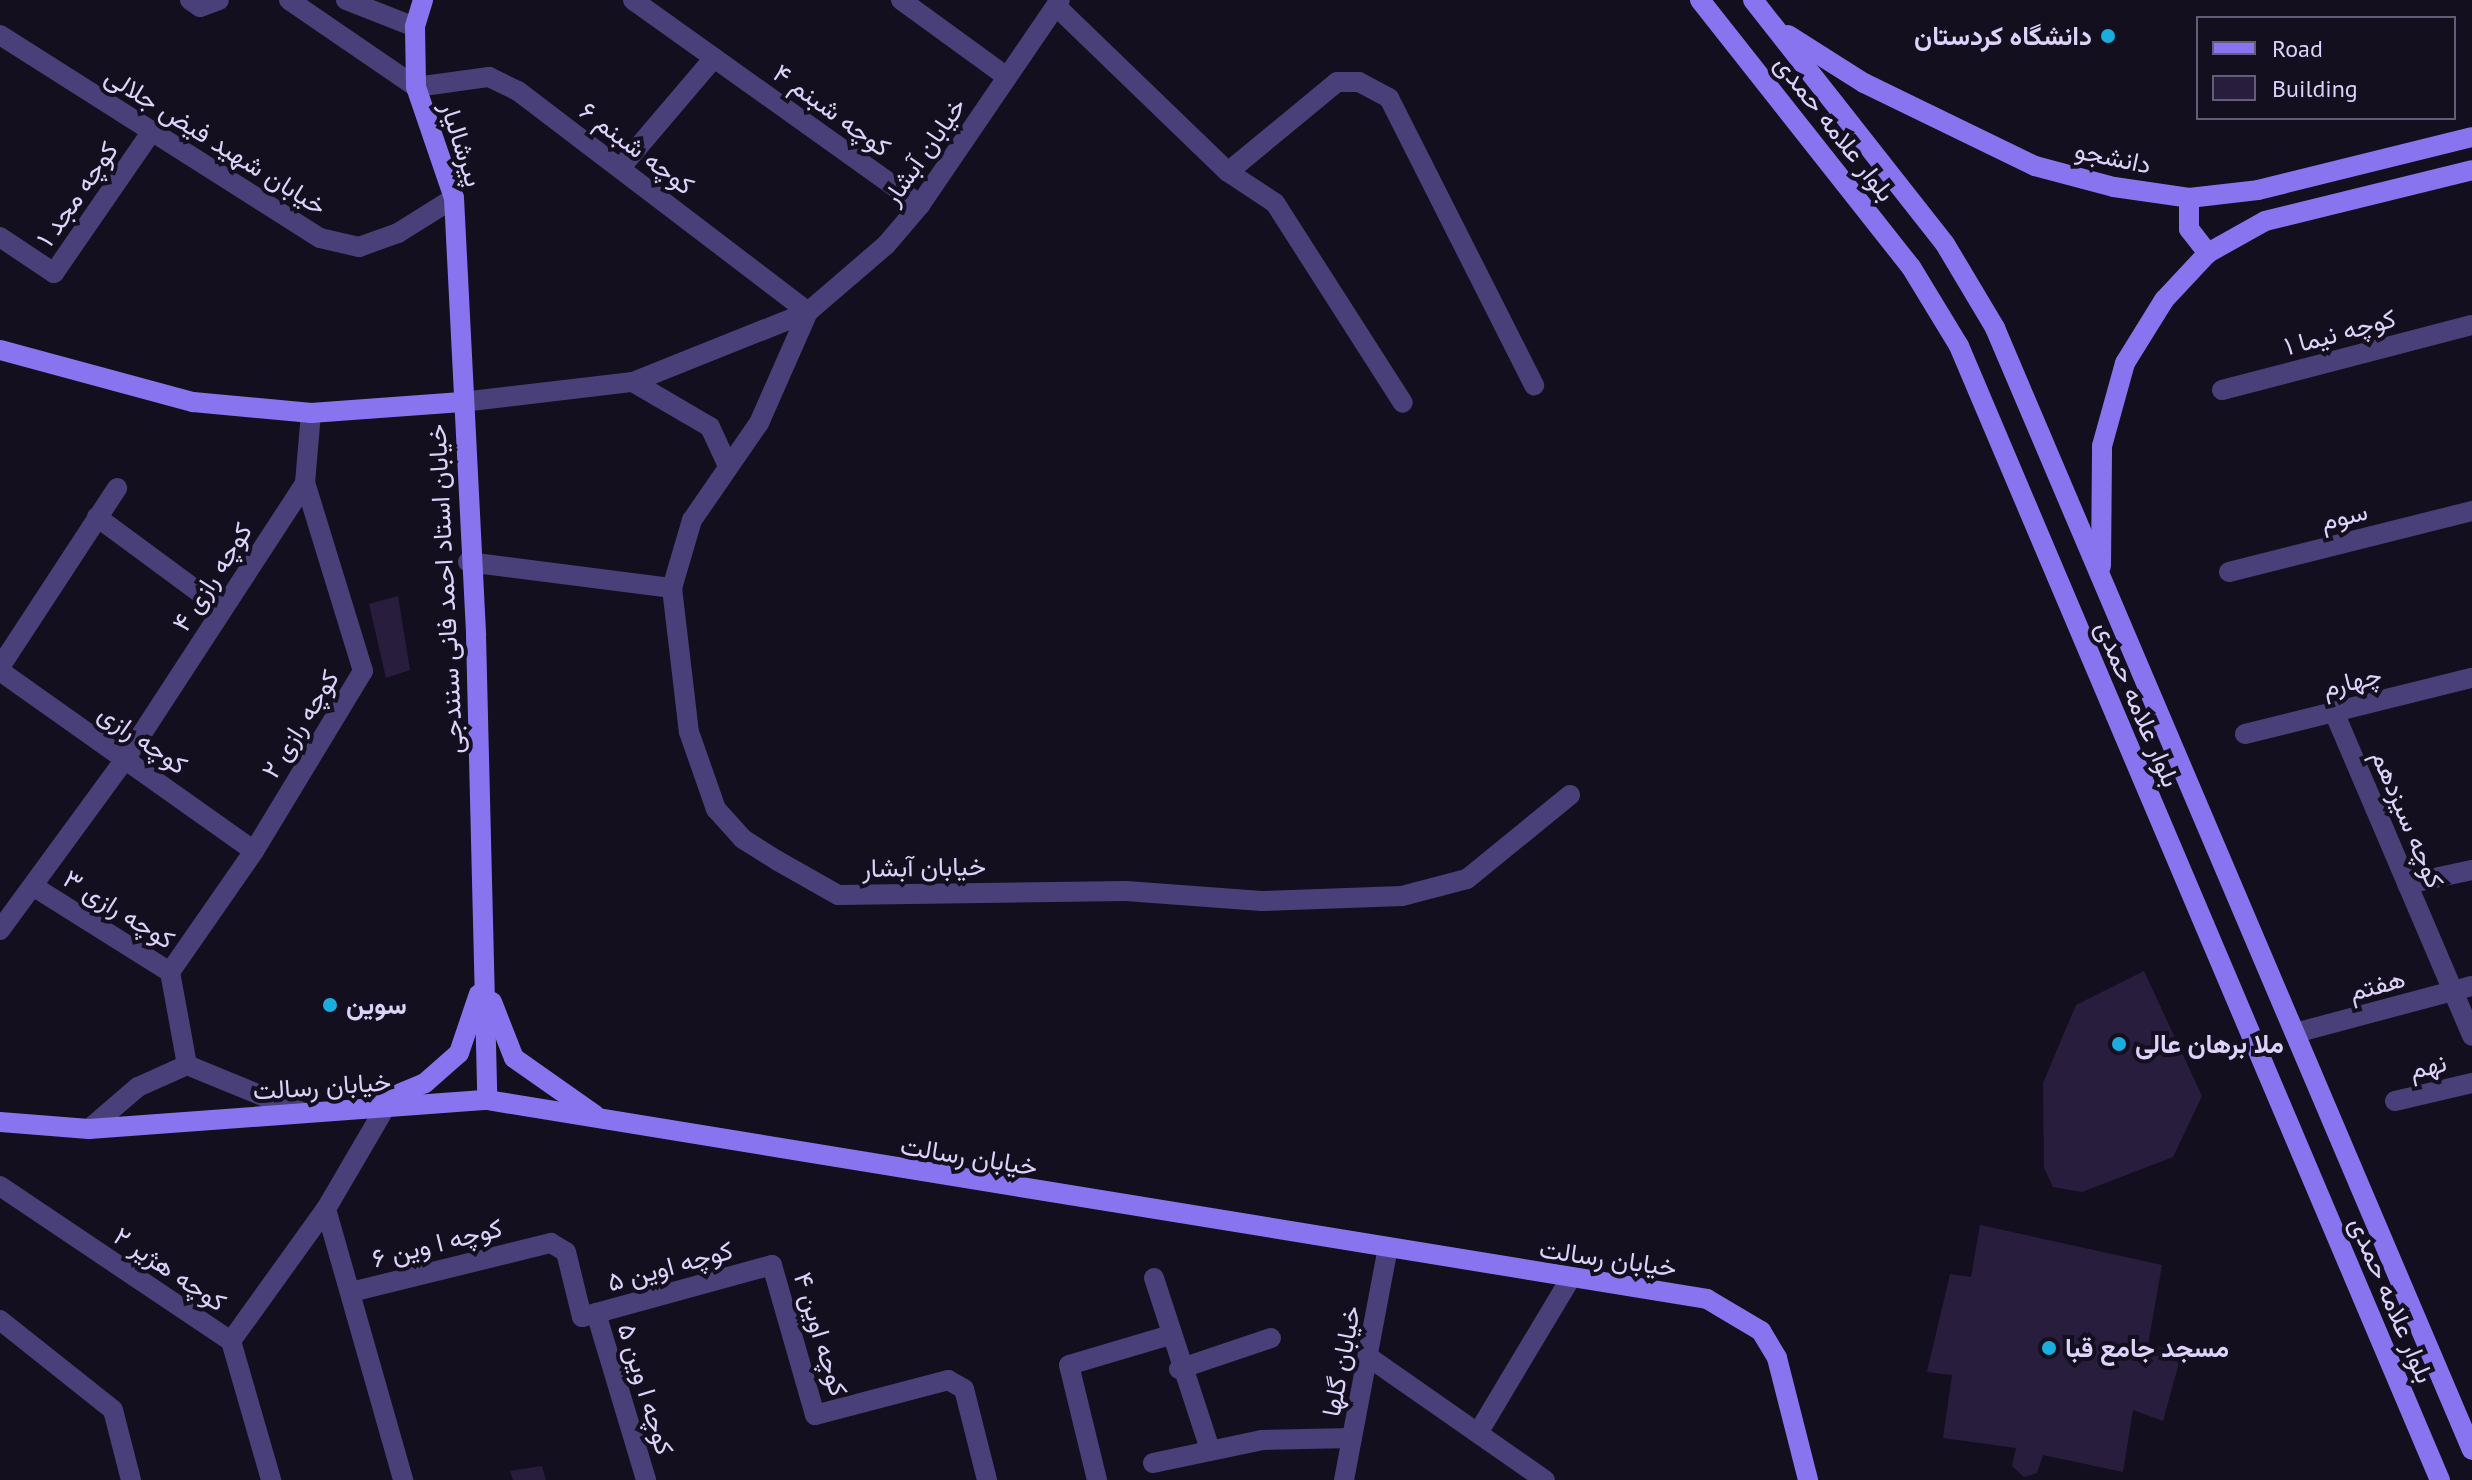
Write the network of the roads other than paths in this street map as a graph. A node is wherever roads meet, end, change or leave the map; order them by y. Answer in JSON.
{"nodes":[{"id":1,"x":190,"y":0,"type":"edge"},
{"id":2,"x":219,"y":0,"type":"edge"},
{"id":3,"x":289,"y":0,"type":"edge"},
{"id":4,"x":346,"y":0,"type":"edge"},
{"id":5,"x":423,"y":0,"type":"edge"},
{"id":6,"x":633,"y":0,"type":"edge"},
{"id":7,"x":901,"y":0,"type":"edge"},
{"id":8,"x":1700,"y":0,"type":"edge"},
{"id":9,"x":1753,"y":0,"type":"edge"},
{"id":10,"x":1058,"y":3,"type":"edge"},
{"id":11,"x":1773,"y":25,"type":"junction"},
{"id":12,"x":415,"y":27,"type":"junction"},
{"id":13,"x":0,"y":35,"type":"edge"},
{"id":14,"x":714,"y":58,"type":"junction"},
{"id":15,"x":1007,"y":77,"type":"junction"},
{"id":16,"x":416,"y":87,"type":"junction"},
{"id":17,"x":152,"y":131,"type":"junction"},
{"id":18,"x":2472,"y":137,"type":"edge"},
{"id":19,"x":622,"y":166,"type":"junction"},
{"id":20,"x":2472,"y":170,"type":"edge"},
{"id":21,"x":1228,"y":172,"type":"junction"},
{"id":22,"x":454,"y":198,"type":"junction"},
{"id":23,"x":2189,"y":198,"type":"junction"},
{"id":24,"x":920,"y":205,"type":"junction"},
{"id":25,"x":0,"y":237,"type":"edge"},
{"id":26,"x":2208,"y":253,"type":"junction"},
{"id":27,"x":808,"y":312,"type":"junction"},
{"id":28,"x":2472,"y":325,"type":"edge"},
{"id":29,"x":2,"y":355,"type":"edge"},
{"id":30,"x":633,"y":382,"type":"junction"},
{"id":31,"x":1534,"y":385,"type":"dead end"},
{"id":32,"x":2222,"y":390,"type":"dead end"},
{"id":33,"x":462,"y":402,"type":"junction"},
{"id":34,"x":1403,"y":403,"type":"dead end"},
{"id":35,"x":311,"y":413,"type":"junction"},
{"id":36,"x":728,"y":466,"type":"junction"},
{"id":37,"x":305,"y":483,"type":"junction"},
{"id":38,"x":117,"y":488,"type":"dead end"},
{"id":39,"x":2472,"y":511,"type":"edge"},
{"id":40,"x":97,"y":517,"type":"junction"},
{"id":41,"x":468,"y":562,"type":"junction"},
{"id":42,"x":2229,"y":572,"type":"dead end"},
{"id":43,"x":2101,"y":574,"type":"junction"},
{"id":44,"x":672,"y":588,"type":"junction"},
{"id":45,"x":222,"y":609,"type":"junction"},
{"id":46,"x":0,"y":669,"type":"edge"},
{"id":47,"x":2472,"y":678,"type":"edge"},
{"id":48,"x":2334,"y":712,"type":"junction"},
{"id":49,"x":2245,"y":734,"type":"dead end"},
{"id":50,"x":126,"y":758,"type":"junction"},
{"id":51,"x":1570,"y":795,"type":"dead end"},
{"id":52,"x":254,"y":851,"type":"junction"},
{"id":53,"x":2472,"y":870,"type":"edge"},
{"id":54,"x":2407,"y":884,"type":"junction"},
{"id":55,"x":36,"y":888,"type":"junction"},
{"id":56,"x":0,"y":930,"type":"edge"},
{"id":57,"x":170,"y":972,"type":"junction"},
{"id":58,"x":485,"y":975,"type":"junction"},
{"id":59,"x":2463,"y":989,"type":"edge"},
{"id":60,"x":2295,"y":1033,"type":"junction"},
{"id":61,"x":2472,"y":1036,"type":"edge"},
{"id":62,"x":187,"y":1065,"type":"junction"},
{"id":63,"x":2472,"y":1083,"type":"edge"},
{"id":64,"x":487,"y":1100,"type":"junction"},
{"id":65,"x":2395,"y":1101,"type":"dead end"},
{"id":66,"x":385,"y":1108,"type":"junction"},
{"id":67,"x":361,"y":1109,"type":"junction"},
{"id":68,"x":304,"y":1113,"type":"junction"},
{"id":69,"x":605,"y":1121,"type":"junction"},
{"id":70,"x":0,"y":1122,"type":"edge"},
{"id":71,"x":89,"y":1129,"type":"junction"},
{"id":72,"x":0,"y":1186,"type":"edge"},
{"id":73,"x":326,"y":1209,"type":"junction"},
{"id":74,"x":1387,"y":1252,"type":"junction"},
{"id":75,"x":772,"y":1265,"type":"joint"},
{"id":76,"x":1154,"y":1278,"type":"dead end"},
{"id":77,"x":1570,"y":1279,"type":"junction"},
{"id":78,"x":351,"y":1292,"type":"junction"},
{"id":79,"x":589,"y":1315,"type":"junction"},
{"id":80,"x":0,"y":1320,"type":"edge"},
{"id":81,"x":1167,"y":1336,"type":"junction"},
{"id":82,"x":1271,"y":1338,"type":"dead end"},
{"id":83,"x":231,"y":1341,"type":"junction"},
{"id":84,"x":1370,"y":1358,"type":"junction"},
{"id":85,"x":1179,"y":1369,"type":"junction"},
{"id":86,"x":1478,"y":1433,"type":"junction"},
{"id":87,"x":1352,"y":1438,"type":"junction"},
{"id":88,"x":1210,"y":1449,"type":"junction"},
{"id":89,"x":2472,"y":1450,"type":"edge"},
{"id":90,"x":1153,"y":1463,"type":"dead end"},
{"id":91,"x":131,"y":1480,"type":"edge"},
{"id":92,"x":271,"y":1480,"type":"edge"},
{"id":93,"x":403,"y":1480,"type":"edge"},
{"id":94,"x":646,"y":1480,"type":"edge"},
{"id":95,"x":987,"y":1480,"type":"edge"},
{"id":96,"x":1097,"y":1480,"type":"edge"},
{"id":97,"x":1344,"y":1480,"type":"edge"},
{"id":98,"x":1545,"y":1480,"type":"edge"},
{"id":99,"x":1808,"y":1480,"type":"edge"},
{"id":100,"x":2440,"y":1480,"type":"edge"}],
"edges":[{"from":1,"to":2,"type":"street"},
{"from":3,"to":16,"type":"street"},
{"from":4,"to":12,"type":"street"},
{"from":5,"to":12,"type":"street","name":"پیرشالیار"},
{"from":6,"to":14,"type":"street","name":"کوچه شبنم ۴"},
{"from":7,"to":15,"type":"street"},
{"from":8,"to":100,"type":"street","name":"بلوار علامه حمدی"},
{"from":9,"to":11,"type":"street","name":"بلوار علامه حمدی"},
{"from":10,"to":15,"type":"street","name":"خیابان آبشار"},
{"from":10,"to":21,"type":"street"},
{"from":11,"to":23,"type":"street","name":"دانشجو"},
{"from":11,"to":43,"type":"street","name":"بلوار علامه حمدی"},
{"from":12,"to":16,"type":"street","name":"پیرشالیار"},
{"from":13,"to":17,"type":"street","name":"خیابان شهید فیض جلالی"},
{"from":14,"to":19,"type":"street"},
{"from":14,"to":24,"type":"street","name":"کوچه شبنم ۴"},
{"from":15,"to":24,"type":"street","name":"خیابان آبشار"},
{"from":16,"to":19,"type":"street","name":"کوچه شبنم ۶"},
{"from":16,"to":22,"type":"street","name":"پیرشالیار"},
{"from":17,"to":22,"type":"street","name":"خیابان شهید فیض جلالی"},
{"from":17,"to":25,"type":"street","name":"کوچه مجد ۱"},
{"from":18,"to":23,"type":"street","name":"دانشجو"},
{"from":19,"to":27,"type":"street","name":"کوچه شبنم ۶"},
{"from":20,"to":26,"type":"street"},
{"from":21,"to":31,"type":"street"},
{"from":21,"to":34,"type":"street"},
{"from":22,"to":33,"type":"street","name":"پیرشالیار"},
{"from":23,"to":26,"type":"street"},
{"from":24,"to":27,"type":"street","name":"خیابان آبشار"},
{"from":26,"to":43,"type":"street"},
{"from":27,"to":30,"type":"street","name":"خیابان آبشار"},
{"from":27,"to":36,"type":"street","name":"خیابان آبشار"},
{"from":28,"to":32,"type":"street","name":"کوچه نیما ۱"},
{"from":29,"to":35,"type":"street","name":"خیابان استاد احمد فانی سنندجی"},
{"from":30,"to":33,"type":"street","name":"خیابان آبشار"},
{"from":30,"to":36,"type":"street"},
{"from":33,"to":35,"type":"street","name":"خیابان استاد احمد فانی سنندجی"},
{"from":33,"to":41,"type":"street","name":"خیابان استاد احمد فانی سنندجی"},
{"from":35,"to":37,"type":"street","name":"کوچه رازی ۴"},
{"from":36,"to":44,"type":"street","name":"خیابان آبشار"},
{"from":37,"to":45,"type":"street","name":"کوچه رازی ۴"},
{"from":37,"to":52,"type":"street","name":"کوچه رازی ۲"},
{"from":38,"to":40,"type":"street"},
{"from":39,"to":42,"type":"street","name":"سوم"},
{"from":40,"to":45,"type":"street"},
{"from":40,"to":46,"type":"street"},
{"from":41,"to":44,"type":"street"},
{"from":41,"to":58,"type":"street","name":"خیابان استاد احمد فانی سنندجی"},
{"from":43,"to":60,"type":"street","name":"بلوار علامه حمدی"},
{"from":44,"to":51,"type":"street","name":"خیابان آبشار"},
{"from":45,"to":50,"type":"street","name":"کوچه رازی ۴"},
{"from":46,"to":50,"type":"street","name":"کوچه رازی"},
{"from":47,"to":48,"type":"street","name":"چهارم"},
{"from":48,"to":49,"type":"street","name":"چهارم"},
{"from":48,"to":54,"type":"street","name":"کوچه سیزدهم"},
{"from":50,"to":52,"type":"street","name":"کوچه رازی"},
{"from":50,"to":55,"type":"street","name":"کوچه رازی ۴"},
{"from":52,"to":57,"type":"street","name":"کوچه رازی ۳"},
{"from":53,"to":54,"type":"street"},
{"from":54,"to":59,"type":"street","name":"کوچه سیزدهم"},
{"from":55,"to":56,"type":"street","name":"کوچه رازی ۴"},
{"from":55,"to":57,"type":"street","name":"کوچه رازی ۳"},
{"from":57,"to":62,"type":"street"},
{"from":58,"to":64,"type":"street","name":"خیابان استاد احمد فانی سنندجی"},
{"from":58,"to":67,"type":"street"},
{"from":58,"to":69,"type":"street"},
{"from":59,"to":60,"type":"street","name":"هفتم"},
{"from":59,"to":61,"type":"street","name":"کوچه سیزدهم"},
{"from":60,"to":89,"type":"street","name":"بلوار علامه حمدی"},
{"from":62,"to":68,"type":"street"},
{"from":62,"to":71,"type":"street"},
{"from":63,"to":65,"type":"street","name":"نهم"},
{"from":64,"to":66,"type":"street","name":"خیابان رسالت"},
{"from":64,"to":69,"type":"street","name":"خیابان رسالت"},
{"from":66,"to":67,"type":"street","name":"خیابان رسالت"},
{"from":66,"to":73,"type":"street"},
{"from":67,"to":68,"type":"street","name":"خیابان رسالت"},
{"from":68,"to":71,"type":"street","name":"خیابان رسالت"},
{"from":69,"to":74,"type":"street","name":"خیابان رسالت"},
{"from":70,"to":71,"type":"street","name":"خیابان رسالت"},
{"from":72,"to":83,"type":"street","name":"کوچه هژیر ۲"},
{"from":73,"to":78,"type":"street"},
{"from":73,"to":83,"type":"street"},
{"from":74,"to":77,"type":"street","name":"خیابان رسالت"},
{"from":74,"to":84,"type":"street","name":"خیابان گلها"},
{"from":75,"to":79,"type":"street","name":"کوچه اوین ۵"},
{"from":75,"to":95,"type":"street","name":"کوچه اوین ۴"},
{"from":76,"to":81,"type":"street"},
{"from":77,"to":86,"type":"street"},
{"from":77,"to":99,"type":"street","name":"خیابان رسالت"},
{"from":78,"to":79,"type":"street","name":"کوچه ا وین ۶"},
{"from":78,"to":93,"type":"street","name":"کوچه ا وین ۶"},
{"from":79,"to":94,"type":"street","name":"کوچه ا وین ۵"},
{"from":80,"to":91,"type":"street"},
{"from":81,"to":85,"type":"street"},
{"from":81,"to":96,"type":"street"},
{"from":82,"to":85,"type":"street"},
{"from":83,"to":92,"type":"street","name":"کوچه هژیر ۲"},
{"from":84,"to":86,"type":"street"},
{"from":84,"to":87,"type":"street","name":"خیابان گلها"},
{"from":85,"to":88,"type":"street"},
{"from":86,"to":98,"type":"street"},
{"from":87,"to":88,"type":"street"},
{"from":87,"to":97,"type":"street","name":"خیابان گلها"},
{"from":88,"to":90,"type":"street"}]}
